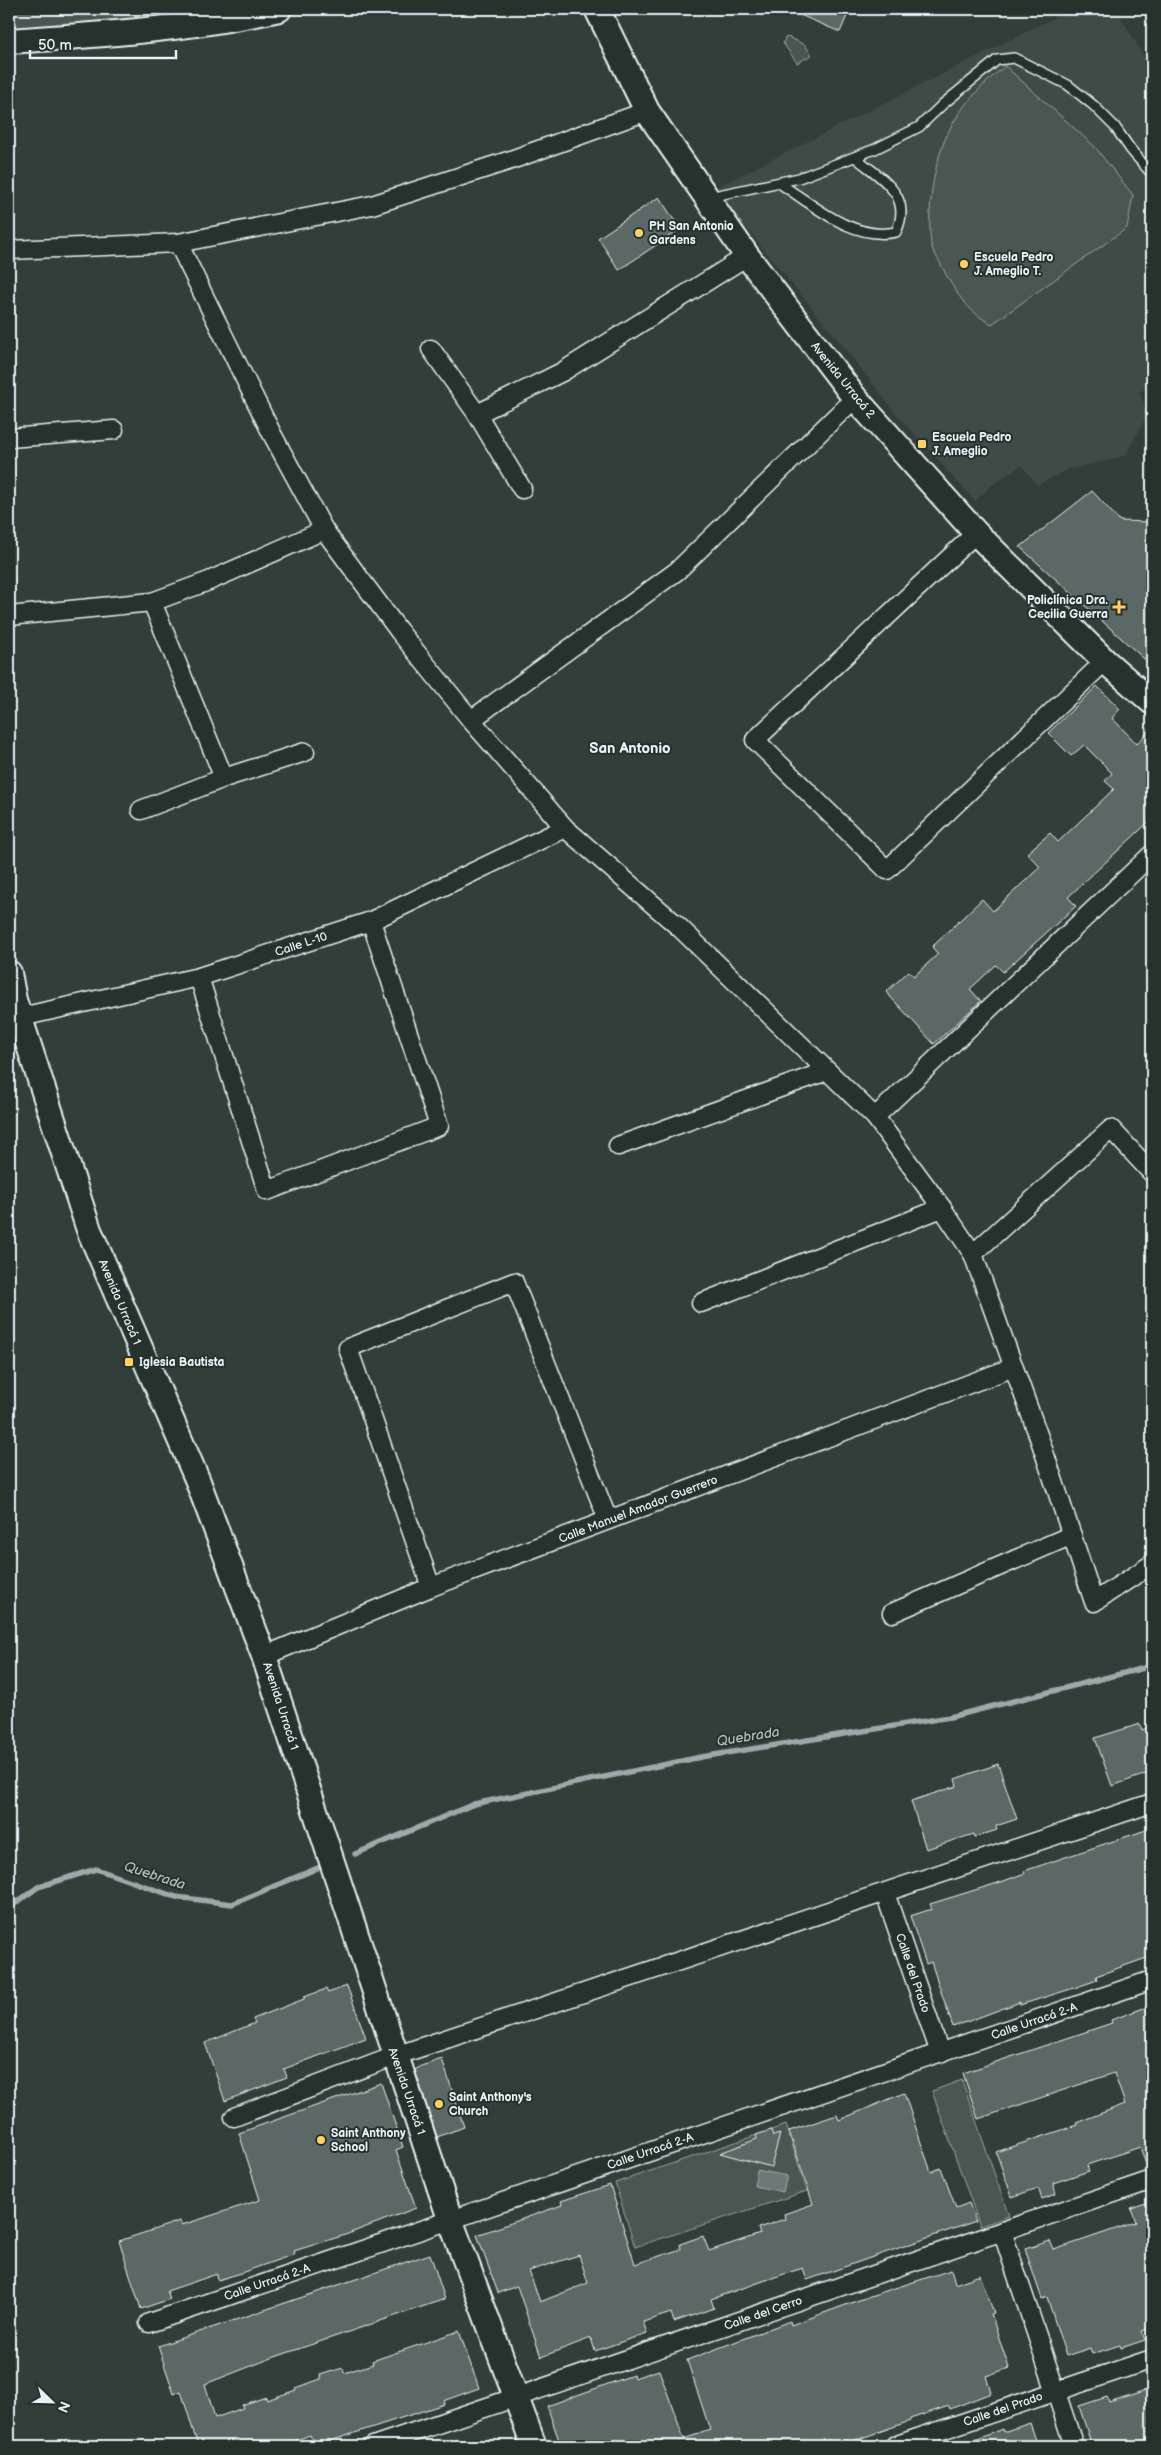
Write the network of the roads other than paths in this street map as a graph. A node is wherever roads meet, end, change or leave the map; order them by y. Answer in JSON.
{"nodes":[{"id":1,"x":279,"y":9,"type":"edge"},
{"id":2,"x":597,"y":9,"type":"edge"},
{"id":3,"x":234,"y":14,"type":"edge"},
{"id":4,"x":9,"y":41,"type":"edge"},
{"id":5,"x":647,"y":111,"type":"junction"},
{"id":6,"x":855,"y":157,"type":"junction"},
{"id":7,"x":1152,"y":174,"type":"edge"},
{"id":8,"x":779,"y":183,"type":"junction"},
{"id":9,"x":706,"y":198,"type":"junction"},
{"id":10,"x":178,"y":244,"type":"junction"},
{"id":11,"x":9,"y":250,"type":"edge"},
{"id":12,"x":747,"y":256,"type":"junction"},
{"id":13,"x":431,"y":349,"type":"dead end"},
{"id":14,"x":855,"y":398,"type":"junction"},
{"id":15,"x":477,"y":414,"type":"junction"},
{"id":16,"x":114,"y":430,"type":"dead end"},
{"id":17,"x":9,"y":438,"type":"edge"},
{"id":18,"x":522,"y":489,"type":"dead end"},
{"id":19,"x":324,"y":530,"type":"junction"},
{"id":20,"x":976,"y":532,"type":"junction"},
{"id":21,"x":152,"y":602,"type":"junction"},
{"id":22,"x":9,"y":616,"type":"edge"},
{"id":23,"x":1104,"y":661,"type":"junction"},
{"id":24,"x":1152,"y":702,"type":"edge"},
{"id":25,"x":471,"y":720,"type":"junction"},
{"id":26,"x":305,"y":752,"type":"dead end"},
{"id":27,"x":224,"y":778,"type":"junction"},
{"id":28,"x":141,"y":810,"type":"dead end"},
{"id":29,"x":565,"y":828,"type":"junction"},
{"id":30,"x":1152,"y":854,"type":"edge"},
{"id":31,"x":371,"y":920,"type":"junction"},
{"id":32,"x":9,"y":974,"type":"edge"},
{"id":33,"x":199,"y":977,"type":"junction"},
{"id":34,"x":21,"y":1017,"type":"junction"},
{"id":35,"x":827,"y":1071,"type":"junction"},
{"id":36,"x":875,"y":1117,"type":"junction"},
{"id":37,"x":618,"y":1146,"type":"dead end"},
{"id":38,"x":1152,"y":1173,"type":"edge"},
{"id":39,"x":942,"y":1208,"type":"junction"},
{"id":40,"x":973,"y":1254,"type":"junction"},
{"id":41,"x":701,"y":1303,"type":"dead end"},
{"id":42,"x":1014,"y":1367,"type":"junction"},
{"id":43,"x":608,"y":1520,"type":"junction"},
{"id":44,"x":1072,"y":1534,"type":"junction"},
{"id":45,"x":1152,"y":1564,"type":"edge"},
{"id":46,"x":431,"y":1587,"type":"junction"},
{"id":47,"x":892,"y":1613,"type":"dead end"},
{"id":48,"x":264,"y":1656,"type":"junction"},
{"id":49,"x":1152,"y":1803,"type":"edge"},
{"id":50,"x":885,"y":1893,"type":"junction"},
{"id":51,"x":1152,"y":1980,"type":"edge"},
{"id":52,"x":940,"y":2053,"type":"junction"},
{"id":53,"x":395,"y":2056,"type":"junction"},
{"id":54,"x":234,"y":2117,"type":"dead end"},
{"id":55,"x":1152,"y":2180,"type":"edge"},
{"id":56,"x":450,"y":2219,"type":"junction"},
{"id":57,"x":1002,"y":2230,"type":"junction"},
{"id":58,"x":149,"y":2323,"type":"dead end"},
{"id":59,"x":1152,"y":2359,"type":"edge"},
{"id":60,"x":1056,"y":2392,"type":"junction"},
{"id":61,"x":517,"y":2398,"type":"junction"},
{"id":62,"x":373,"y":2446,"type":"edge"},
{"id":63,"x":534,"y":2446,"type":"edge"},
{"id":64,"x":894,"y":2446,"type":"edge"},
{"id":65,"x":1074,"y":2446,"type":"edge"}],
"edges":[{"from":1,"to":3,"type":"street"},
{"from":2,"to":5,"type":"street","name":"Avenida Urracá 2"},
{"from":3,"to":4,"type":"street"},
{"from":5,"to":9,"type":"street","name":"Avenida Urracá 2"},
{"from":5,"to":10,"type":"street"},
{"from":6,"to":7,"type":"lane"},
{"from":6,"to":8,"type":"lane"},
{"from":6,"to":8,"type":"lane"},
{"from":8,"to":9,"type":"lane"},
{"from":9,"to":12,"type":"street","name":"Avenida Urracá 2"},
{"from":10,"to":11,"type":"street"},
{"from":10,"to":19,"type":"street"},
{"from":12,"to":14,"type":"street","name":"Avenida Urracá 2"},
{"from":12,"to":15,"type":"street"},
{"from":13,"to":15,"type":"street"},
{"from":14,"to":20,"type":"street","name":"Avenida Urracá 2"},
{"from":14,"to":25,"type":"street"},
{"from":15,"to":18,"type":"street"},
{"from":16,"to":17,"type":"street"},
{"from":19,"to":21,"type":"street"},
{"from":19,"to":25,"type":"street"},
{"from":20,"to":23,"type":"street","name":"Avenida Urracá 2"},
{"from":20,"to":23,"type":"street"},
{"from":21,"to":22,"type":"street"},
{"from":21,"to":27,"type":"street"},
{"from":23,"to":24,"type":"street","name":"Avenida Urracá 2"},
{"from":25,"to":29,"type":"street"},
{"from":26,"to":27,"type":"street"},
{"from":27,"to":28,"type":"street"},
{"from":29,"to":31,"type":"street","name":"Calle L-10"},
{"from":29,"to":35,"type":"street"},
{"from":30,"to":36,"type":"street"},
{"from":31,"to":33,"type":"street","name":"Calle L-10"},
{"from":31,"to":33,"type":"street"},
{"from":32,"to":34,"type":"street","name":"Avenida Urracá 1"},
{"from":33,"to":34,"type":"street","name":"Calle L-10"},
{"from":34,"to":48,"type":"street","name":"Avenida Urracá 1"},
{"from":35,"to":36,"type":"street"},
{"from":35,"to":37,"type":"street"},
{"from":36,"to":39,"type":"street"},
{"from":38,"to":40,"type":"street"},
{"from":39,"to":40,"type":"street"},
{"from":39,"to":41,"type":"street"},
{"from":40,"to":42,"type":"street"},
{"from":42,"to":43,"type":"street","name":"Calle Manuel Amador Guerrero"},
{"from":42,"to":44,"type":"street"},
{"from":43,"to":46,"type":"street","name":"Calle Manuel Amador Guerrero"},
{"from":43,"to":46,"type":"street"},
{"from":44,"to":45,"type":"street"},
{"from":44,"to":47,"type":"street"},
{"from":46,"to":48,"type":"street","name":"Calle Manuel Amador Guerrero"},
{"from":48,"to":53,"type":"street","name":"Avenida Urracá 1"},
{"from":49,"to":50,"type":"street"},
{"from":50,"to":52,"type":"street","name":"Calle del Prado"},
{"from":50,"to":53,"type":"street"},
{"from":51,"to":52,"type":"street","name":"Calle Urracá 2-A"},
{"from":52,"to":56,"type":"street","name":"Calle Urracá 2-A"},
{"from":53,"to":54,"type":"street"},
{"from":53,"to":56,"type":"street","name":"Avenida Urracá 1"},
{"from":55,"to":57,"type":"street","name":"Calle del Cerro"},
{"from":56,"to":58,"type":"street","name":"Calle Urracá 2-A"},
{"from":56,"to":61,"type":"street","name":"Avenida Urracá 1"},
{"from":57,"to":60,"type":"street","name":"Calle del Prado"},
{"from":57,"to":61,"type":"street","name":"Calle del Cerro"},
{"from":59,"to":60,"type":"street","name":"Calle del Prado"},
{"from":60,"to":64,"type":"street","name":"Calle del Prado"},
{"from":60,"to":65,"type":"street","name":"Calle del Prado"},
{"from":61,"to":62,"type":"street","name":"Calle del Cerro"},
{"from":61,"to":63,"type":"street","name":"Avenida Urracá 1"}]}
